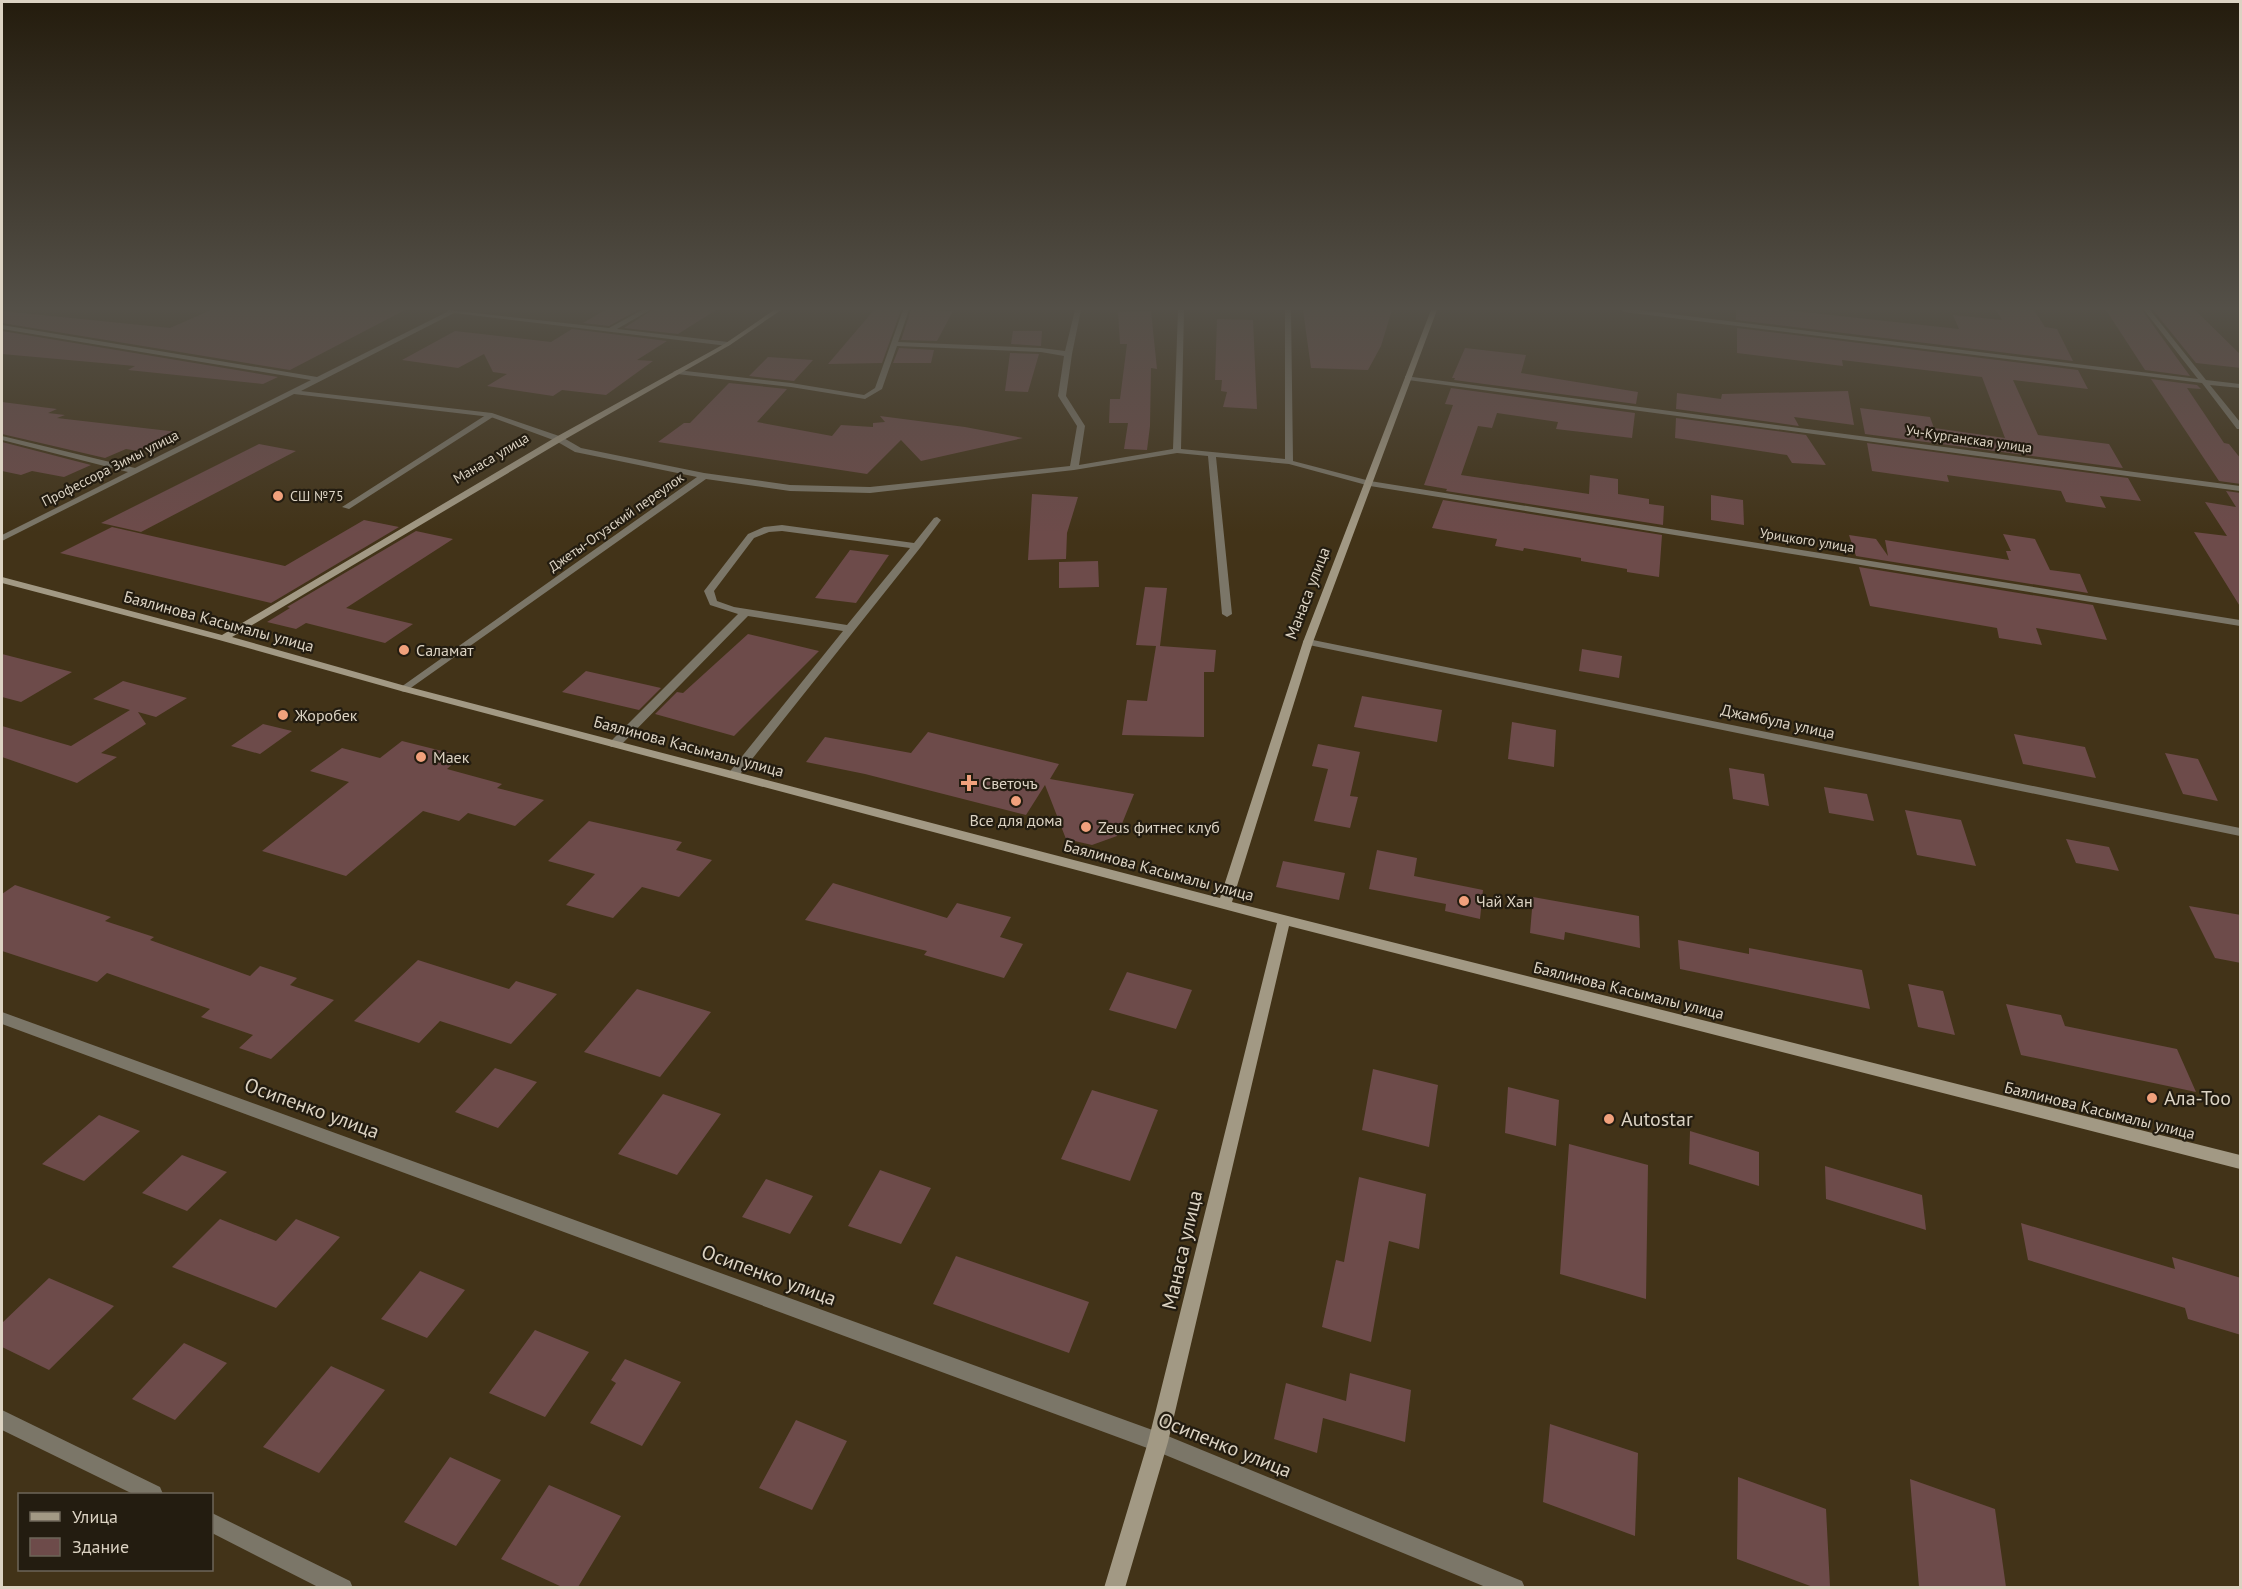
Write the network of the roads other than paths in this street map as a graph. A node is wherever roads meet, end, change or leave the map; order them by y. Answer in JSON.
{"nodes":[{"id":1,"x":308,"y":384,"type":"edge"},
{"id":2,"x":655,"y":384,"type":"edge"},
{"id":3,"x":784,"y":384,"type":"edge"},
{"id":4,"x":880,"y":384,"type":"edge"},
{"id":5,"x":1064,"y":384,"type":"edge"},
{"id":6,"x":1179,"y":384,"type":"edge"},
{"id":7,"x":1288,"y":384,"type":"edge"},
{"id":8,"x":1406,"y":384,"type":"edge"},
{"id":9,"x":1454,"y":384,"type":"edge"},
{"id":10,"x":2207,"y":384,"type":"edge"},
{"id":11,"x":2224,"y":384,"type":"edge"},
{"id":12,"x":2241,"y":386,"type":"edge"},
{"id":13,"x":293,"y":392,"type":"junction"},
{"id":14,"x":492,"y":415,"type":"junction"},
{"id":15,"x":2241,"y":427,"type":"edge"},
{"id":16,"x":2,"y":438,"type":"edge"},
{"id":17,"x":558,"y":439,"type":"junction"},
{"id":18,"x":1177,"y":452,"type":"junction"},
{"id":19,"x":1212,"y":455,"type":"junction"},
{"id":20,"x":1289,"y":462,"type":"junction"},
{"id":21,"x":1074,"y":468,"type":"junction"},
{"id":22,"x":136,"y":471,"type":"junction"},
{"id":23,"x":704,"y":476,"type":"junction"},
{"id":24,"x":1370,"y":483,"type":"junction"},
{"id":25,"x":2241,"y":489,"type":"edge"},
{"id":26,"x":346,"y":507,"type":"dead end"},
{"id":27,"x":937,"y":520,"type":"dead end"},
{"id":28,"x":2,"y":538,"type":"edge"},
{"id":29,"x":917,"y":546,"type":"junction"},
{"id":30,"x":2,"y":580,"type":"edge"},
{"id":31,"x":746,"y":612,"type":"junction"},
{"id":32,"x":1227,"y":614,"type":"dead end"},
{"id":33,"x":2241,"y":623,"type":"edge"},
{"id":34,"x":852,"y":629,"type":"junction"},
{"id":35,"x":223,"y":638,"type":"junction"},
{"id":36,"x":1308,"y":642,"type":"junction"},
{"id":37,"x":405,"y":689,"type":"junction"},
{"id":38,"x":615,"y":744,"type":"junction"},
{"id":39,"x":733,"y":775,"type":"junction"},
{"id":40,"x":2241,"y":832,"type":"edge"},
{"id":41,"x":1225,"y":904,"type":"junction"},
{"id":42,"x":1284,"y":920,"type":"junction"},
{"id":43,"x":2,"y":1018,"type":"edge"},
{"id":44,"x":2241,"y":1162,"type":"edge"},
{"id":45,"x":2,"y":1420,"type":"edge"},
{"id":46,"x":1158,"y":1442,"type":"junction"},
{"id":47,"x":151,"y":1493,"type":"edge"},
{"id":48,"x":213,"y":1523,"type":"edge"},
{"id":49,"x":343,"y":1587,"type":"edge"},
{"id":50,"x":1114,"y":1587,"type":"edge"},
{"id":51,"x":1515,"y":1587,"type":"edge"}],
"edges":[{"from":1,"to":13,"type":"street","name":"Профессора Зимы улица"},
{"from":2,"to":17,"type":"street","name":"Манаса улица"},
{"from":3,"to":4,"type":"street"},
{"from":5,"to":21,"type":"street"},
{"from":6,"to":18,"type":"street"},
{"from":7,"to":20,"type":"street"},
{"from":8,"to":24,"type":"street","name":"Манаса улица"},
{"from":9,"to":25,"type":"street","name":"Уч-Курганская улица"},
{"from":10,"to":15,"type":"street"},
{"from":11,"to":12,"type":"street"},
{"from":13,"to":14,"type":"street","name":"Джеты-Огузский переулок"},
{"from":13,"to":22,"type":"street","name":"Профессора Зимы улица"},
{"from":14,"to":17,"type":"street","name":"Джеты-Огузский переулок"},
{"from":14,"to":26,"type":"street"},
{"from":16,"to":22,"type":"street"},
{"from":17,"to":23,"type":"street","name":"Джеты-Огузский переулок"},
{"from":17,"to":35,"type":"street","name":"Манаса улица"},
{"from":18,"to":19,"type":"street"},
{"from":18,"to":21,"type":"street"},
{"from":19,"to":20,"type":"street"},
{"from":19,"to":32,"type":"street"},
{"from":20,"to":24,"type":"street"},
{"from":21,"to":23,"type":"street"},
{"from":22,"to":28,"type":"street","name":"Профессора Зимы улица"},
{"from":23,"to":37,"type":"street","name":"Джеты-Огузский переулок"},
{"from":24,"to":33,"type":"street","name":"Урицкого улица"},
{"from":24,"to":36,"type":"street","name":"Манаса улица"},
{"from":27,"to":29,"type":"street"},
{"from":29,"to":31,"type":"street"},
{"from":29,"to":34,"type":"street"},
{"from":30,"to":35,"type":"street","name":"Баялинова Касымалы улица"},
{"from":31,"to":34,"type":"street"},
{"from":31,"to":38,"type":"street"},
{"from":34,"to":39,"type":"street"},
{"from":35,"to":37,"type":"street","name":"Баялинова Касымалы улица"},
{"from":36,"to":40,"type":"street","name":"Джамбула улица"},
{"from":36,"to":41,"type":"street","name":"Манаса улица"},
{"from":37,"to":38,"type":"street","name":"Баялинова Касымалы улица"},
{"from":38,"to":39,"type":"street","name":"Баялинова Касымалы улица"},
{"from":39,"to":41,"type":"street","name":"Баялинова Касымалы улица"},
{"from":41,"to":42,"type":"street","name":"Баялинова Касымалы улица"},
{"from":42,"to":44,"type":"street","name":"Баялинова Касымалы улица"},
{"from":42,"to":46,"type":"street","name":"Манаса улица"},
{"from":43,"to":46,"type":"street","name":"Осипенко улица"},
{"from":45,"to":47,"type":"street"},
{"from":46,"to":50,"type":"street","name":"Манаса улица"},
{"from":46,"to":51,"type":"street","name":"Осипенко улица"},
{"from":48,"to":49,"type":"street"}]}
